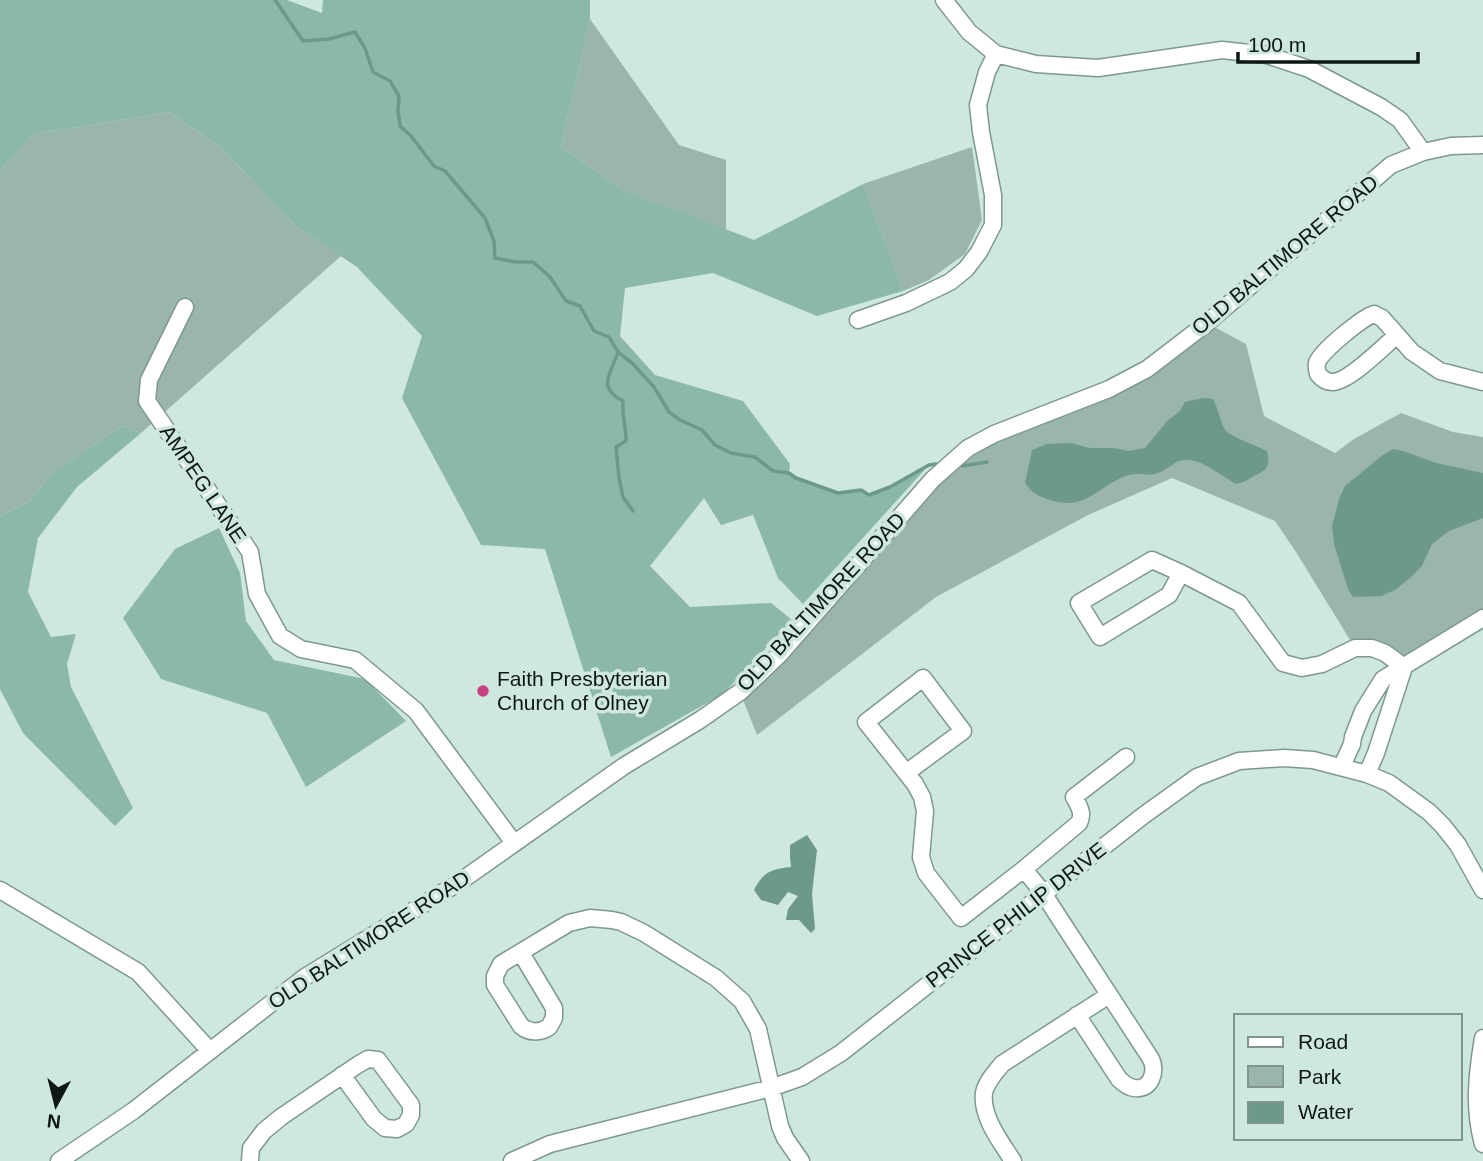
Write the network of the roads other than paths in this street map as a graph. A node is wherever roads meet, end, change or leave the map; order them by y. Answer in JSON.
{"nodes":[{"id":1,"x":944,"y":0,"type":"edge"},
{"id":2,"x":996,"y":54,"type":"junction"},
{"id":3,"x":1483,"y":145,"type":"edge"},
{"id":4,"x":1423,"y":152,"type":"junction"},
{"id":5,"x":185,"y":307,"type":"dead end"},
{"id":6,"x":858,"y":320,"type":"dead end"},
{"id":7,"x":1396,"y":335,"type":"junction"},
{"id":8,"x":1483,"y":382,"type":"edge"},
{"id":9,"x":1181,"y":573,"type":"junction"},
{"id":10,"x":1483,"y":618,"type":"edge"},
{"id":11,"x":1404,"y":667,"type":"junction"},
{"id":12,"x":1126,"y":757,"type":"dead end"},
{"id":13,"x":1342,"y":766,"type":"junction"},
{"id":14,"x":906,"y":773,"type":"junction"},
{"id":15,"x":1367,"y":774,"type":"junction"},
{"id":16,"x":514,"y":843,"type":"junction"},
{"id":17,"x":1024,"y":869,"type":"junction"},
{"id":18,"x":0,"y":890,"type":"edge"},
{"id":19,"x":1483,"y":890,"type":"edge"},
{"id":20,"x":1043,"y":893,"type":"junction"},
{"id":21,"x":521,"y":953,"type":"junction"},
{"id":22,"x":1109,"y":995,"type":"junction"},
{"id":23,"x":1077,"y":1015,"type":"junction"},
{"id":24,"x":1483,"y":1038,"type":"edge"},
{"id":25,"x":210,"y":1051,"type":"junction"},
{"id":26,"x":342,"y":1075,"type":"junction"},
{"id":27,"x":771,"y":1087,"type":"junction"},
{"id":28,"x":1483,"y":1144,"type":"edge"},
{"id":29,"x":59,"y":1161,"type":"edge"},
{"id":30,"x":250,"y":1161,"type":"edge"},
{"id":31,"x":512,"y":1161,"type":"edge"},
{"id":32,"x":801,"y":1161,"type":"edge"},
{"id":33,"x":1013,"y":1161,"type":"edge"}],
"edges":[{"from":1,"to":2,"type":"street"},
{"from":2,"to":4,"type":"street"},
{"from":2,"to":6,"type":"street"},
{"from":3,"to":4,"type":"street","name":"OLD BALTIMORE ROAD"},
{"from":4,"to":16,"type":"street","name":"OLD BALTIMORE ROAD"},
{"from":5,"to":16,"type":"street","name":"AMPEG LANE"},
{"from":7,"to":7,"type":"street"},
{"from":7,"to":8,"type":"street"},
{"from":9,"to":9,"type":"street"},
{"from":9,"to":11,"type":"street"},
{"from":10,"to":11,"type":"street"},
{"from":11,"to":13,"type":"street"},
{"from":11,"to":15,"type":"street"},
{"from":12,"to":17,"type":"street"},
{"from":13,"to":15,"type":"street","name":"PRINCE PHILIP DRIVE"},
{"from":13,"to":20,"type":"street","name":"PRINCE PHILIP DRIVE"},
{"from":14,"to":14,"type":"street"},
{"from":14,"to":17,"type":"street"},
{"from":15,"to":19,"type":"street","name":"PRINCE PHILIP DRIVE"},
{"from":16,"to":25,"type":"street","name":"OLD BALTIMORE ROAD"},
{"from":17,"to":20,"type":"street"},
{"from":18,"to":25,"type":"street"},
{"from":20,"to":22,"type":"street"},
{"from":20,"to":27,"type":"street","name":"PRINCE PHILIP DRIVE"},
{"from":21,"to":21,"type":"street"},
{"from":21,"to":27,"type":"street"},
{"from":22,"to":23,"type":"street"},
{"from":22,"to":23,"type":"street"},
{"from":23,"to":33,"type":"street"},
{"from":24,"to":28,"type":"street"},
{"from":25,"to":29,"type":"street","name":"OLD BALTIMORE ROAD"},
{"from":26,"to":26,"type":"street"},
{"from":26,"to":30,"type":"street"},
{"from":27,"to":31,"type":"street","name":"PRINCE PHILIP DRIVE"},
{"from":27,"to":32,"type":"street"}]}
